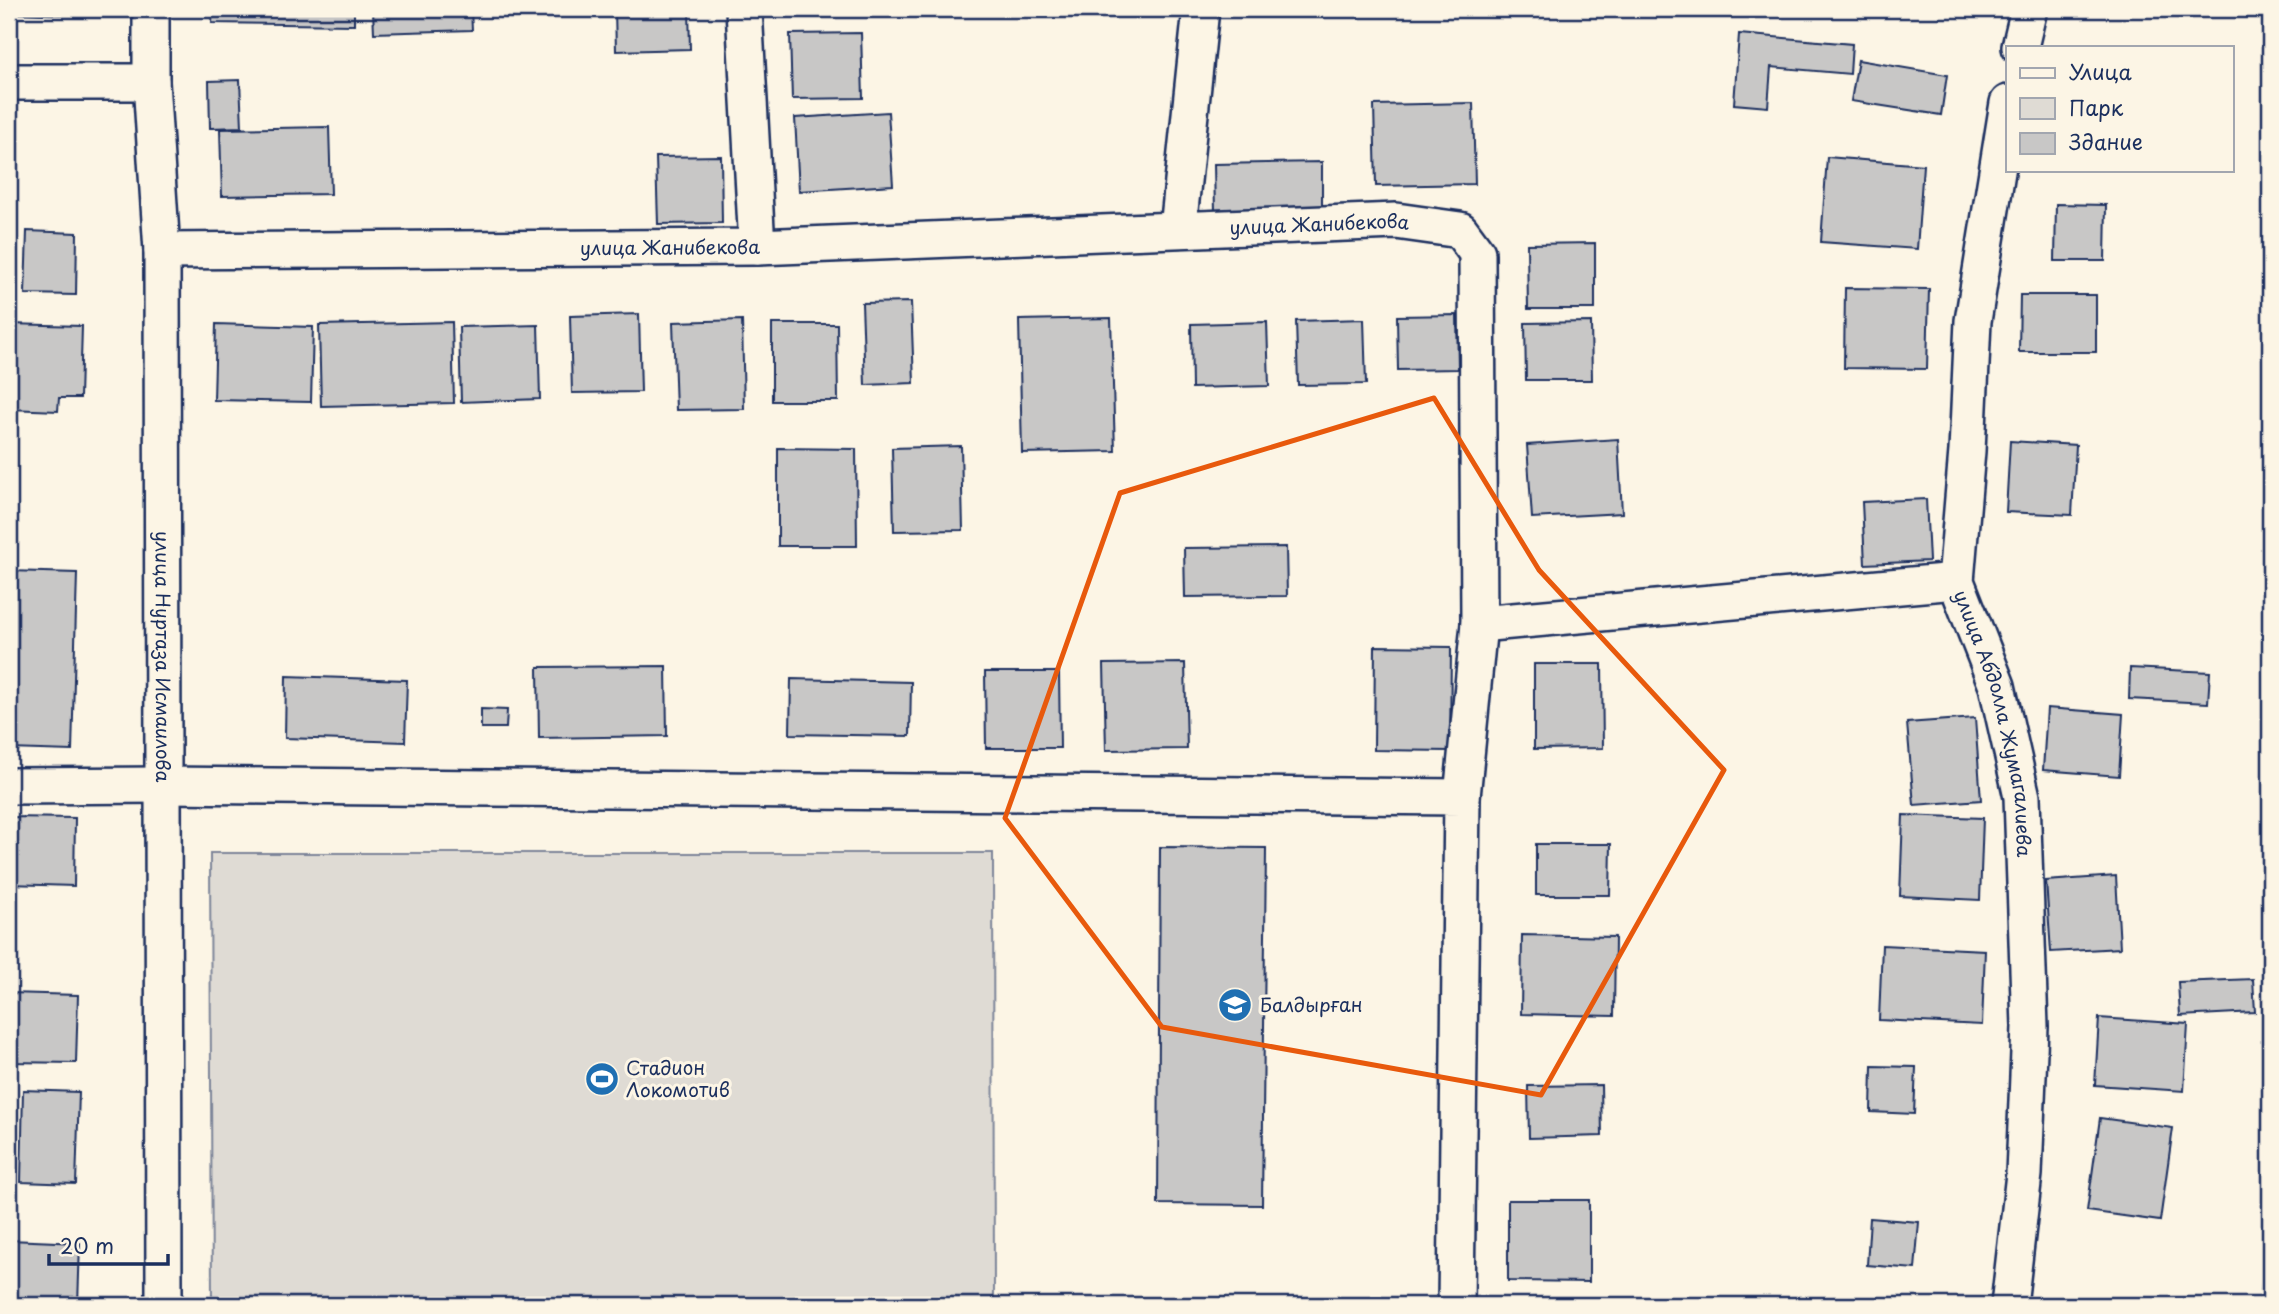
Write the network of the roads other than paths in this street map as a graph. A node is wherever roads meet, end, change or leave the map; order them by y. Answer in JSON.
{"nodes":[{"id":1,"x":150,"y":9,"type":"edge"},
{"id":2,"x":744,"y":9,"type":"edge"},
{"id":3,"x":1201,"y":9,"type":"edge"},
{"id":4,"x":2029,"y":9,"type":"edge"},
{"id":5,"x":2020,"y":46,"type":"edge"},
{"id":6,"x":9,"y":82,"type":"edge"},
{"id":7,"x":151,"y":82,"type":"junction"},
{"id":8,"x":2006,"y":115,"type":"edge"},
{"id":9,"x":1178,"y":229,"type":"junction"},
{"id":10,"x":757,"y":247,"type":"junction"},
{"id":11,"x":162,"y":251,"type":"junction"},
{"id":12,"x":1956,"y":580,"type":"junction"},
{"id":13,"x":1479,"y":624,"type":"junction"},
{"id":14,"x":164,"y":785,"type":"junction"},
{"id":15,"x":9,"y":786,"type":"edge"},
{"id":16,"x":1462,"y":797,"type":"junction"},
{"id":17,"x":164,"y":1305,"type":"edge"},
{"id":18,"x":1456,"y":1305,"type":"edge"},
{"id":19,"x":2009,"y":1305,"type":"edge"}],
"edges":[{"from":1,"to":7,"type":"street","name":"улица Нуртаза Исмаилова"},
{"from":2,"to":10,"type":"street"},
{"from":3,"to":9,"type":"street"},
{"from":4,"to":5,"type":"street"},
{"from":6,"to":7,"type":"street"},
{"from":7,"to":11,"type":"street","name":"улица Нуртаза Исмаилова"},
{"from":8,"to":12,"type":"street","name":"улица Абдолла Жумагалиева"},
{"from":9,"to":10,"type":"street","name":"улица Жанибекова"},
{"from":9,"to":13,"type":"street","name":"улица Жанибекова"},
{"from":10,"to":11,"type":"street","name":"улица Жанибекова"},
{"from":11,"to":14,"type":"street","name":"улица Нуртаза Исмаилова"},
{"from":12,"to":13,"type":"street"},
{"from":12,"to":19,"type":"street","name":"улица Абдолла Жумагалиева"},
{"from":13,"to":16,"type":"street"},
{"from":14,"to":15,"type":"street"},
{"from":14,"to":16,"type":"street"},
{"from":14,"to":17,"type":"street","name":"улица Нуртаза Исмаилова"},
{"from":16,"to":18,"type":"street"}]}
